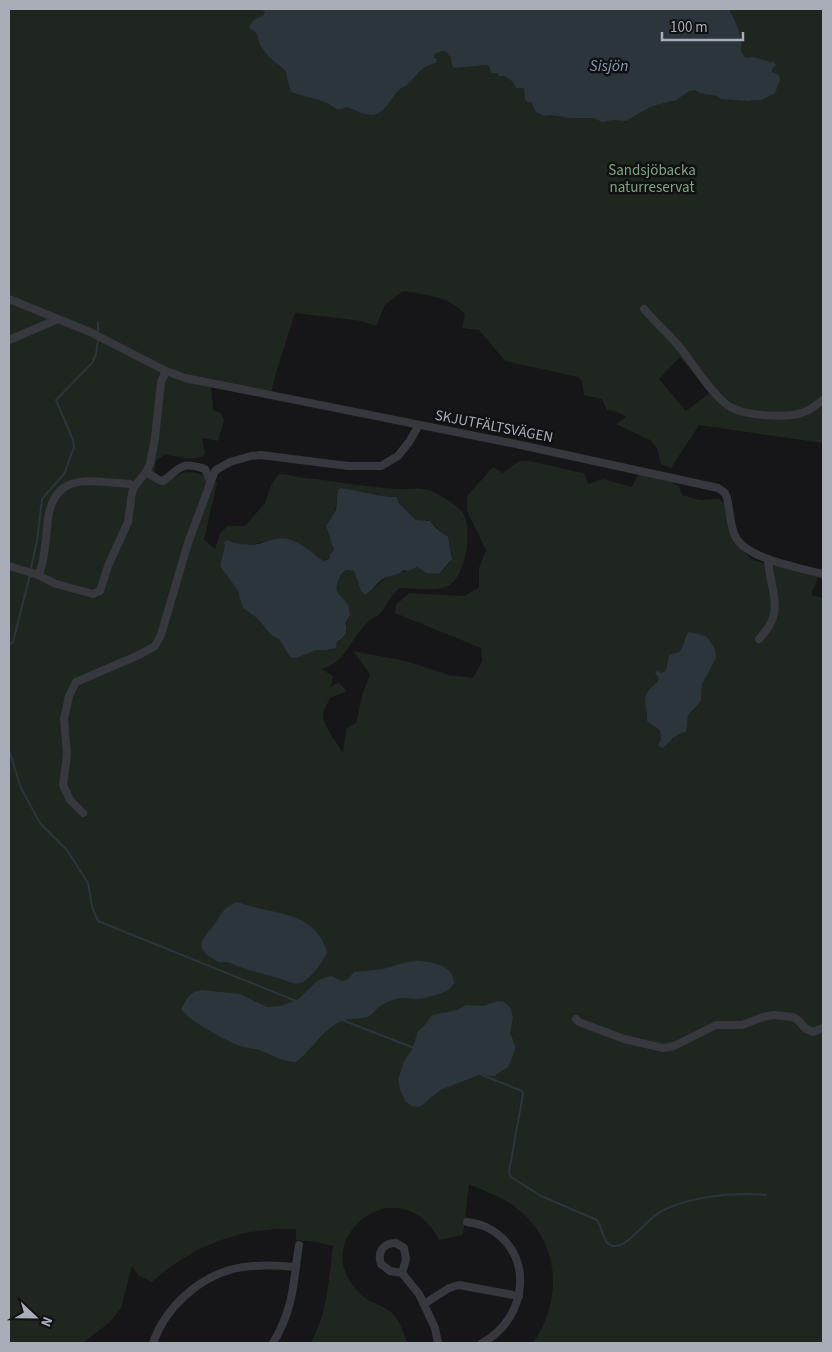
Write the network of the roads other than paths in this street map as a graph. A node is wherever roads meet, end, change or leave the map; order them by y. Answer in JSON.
{"nodes":[{"id":1,"x":9,"y":299,"type":"edge"},
{"id":2,"x":644,"y":309,"type":"dead end"},
{"id":3,"x":58,"y":319,"type":"junction"},
{"id":4,"x":9,"y":340,"type":"edge"},
{"id":5,"x":166,"y":371,"type":"junction"},
{"id":6,"x":823,"y":400,"type":"edge"},
{"id":7,"x":419,"y":425,"type":"junction"},
{"id":8,"x":146,"y":472,"type":"junction"},
{"id":9,"x":210,"y":480,"type":"junction"},
{"id":10,"x":134,"y":487,"type":"junction"},
{"id":11,"x":768,"y":559,"type":"junction"},
{"id":12,"x":9,"y":566,"type":"edge"},
{"id":13,"x":823,"y":574,"type":"edge"},
{"id":14,"x":38,"y":575,"type":"junction"},
{"id":15,"x":759,"y":639,"type":"dead end"},
{"id":16,"x":83,"y":813,"type":"dead end"},
{"id":17,"x":576,"y":1019,"type":"dead end"},
{"id":18,"x":823,"y":1028,"type":"edge"},
{"id":19,"x":466,"y":1222,"type":"dead end"},
{"id":20,"x":299,"y":1245,"type":"dead end"},
{"id":21,"x":296,"y":1267,"type":"junction"},
{"id":22,"x":402,"y":1273,"type":"dead end"},
{"id":23,"x":519,"y":1296,"type":"junction"},
{"id":24,"x":424,"y":1304,"type":"junction"},
{"id":25,"x":153,"y":1343,"type":"edge"},
{"id":26,"x":273,"y":1343,"type":"edge"},
{"id":27,"x":438,"y":1343,"type":"edge"},
{"id":28,"x":482,"y":1343,"type":"edge"}],
"edges":[{"from":1,"to":3,"type":"street"},
{"from":2,"to":6,"type":"street"},
{"from":3,"to":4,"type":"street"},
{"from":3,"to":5,"type":"street"},
{"from":5,"to":7,"type":"street"},
{"from":5,"to":8,"type":"street"},
{"from":7,"to":9,"type":"street","name":"SKJUTFÄLTSVÄGEN"},
{"from":7,"to":11,"type":"street","name":"SKJUTFÄLTSVÄGEN"},
{"from":8,"to":9,"type":"street"},
{"from":8,"to":10,"type":"street"},
{"from":9,"to":16,"type":"street","name":"SKJUTFÄLTSVÄGEN"},
{"from":10,"to":14,"type":"street"},
{"from":10,"to":14,"type":"street"},
{"from":11,"to":13,"type":"street","name":"SKJUTFÄLTSVÄGEN"},
{"from":11,"to":15,"type":"street"},
{"from":12,"to":14,"type":"street"},
{"from":17,"to":18,"type":"street"},
{"from":19,"to":23,"type":"street"},
{"from":20,"to":21,"type":"street"},
{"from":21,"to":25,"type":"street"},
{"from":21,"to":26,"type":"street"},
{"from":22,"to":24,"type":"street"},
{"from":23,"to":24,"type":"street"},
{"from":23,"to":28,"type":"street"},
{"from":24,"to":27,"type":"street"}]}
